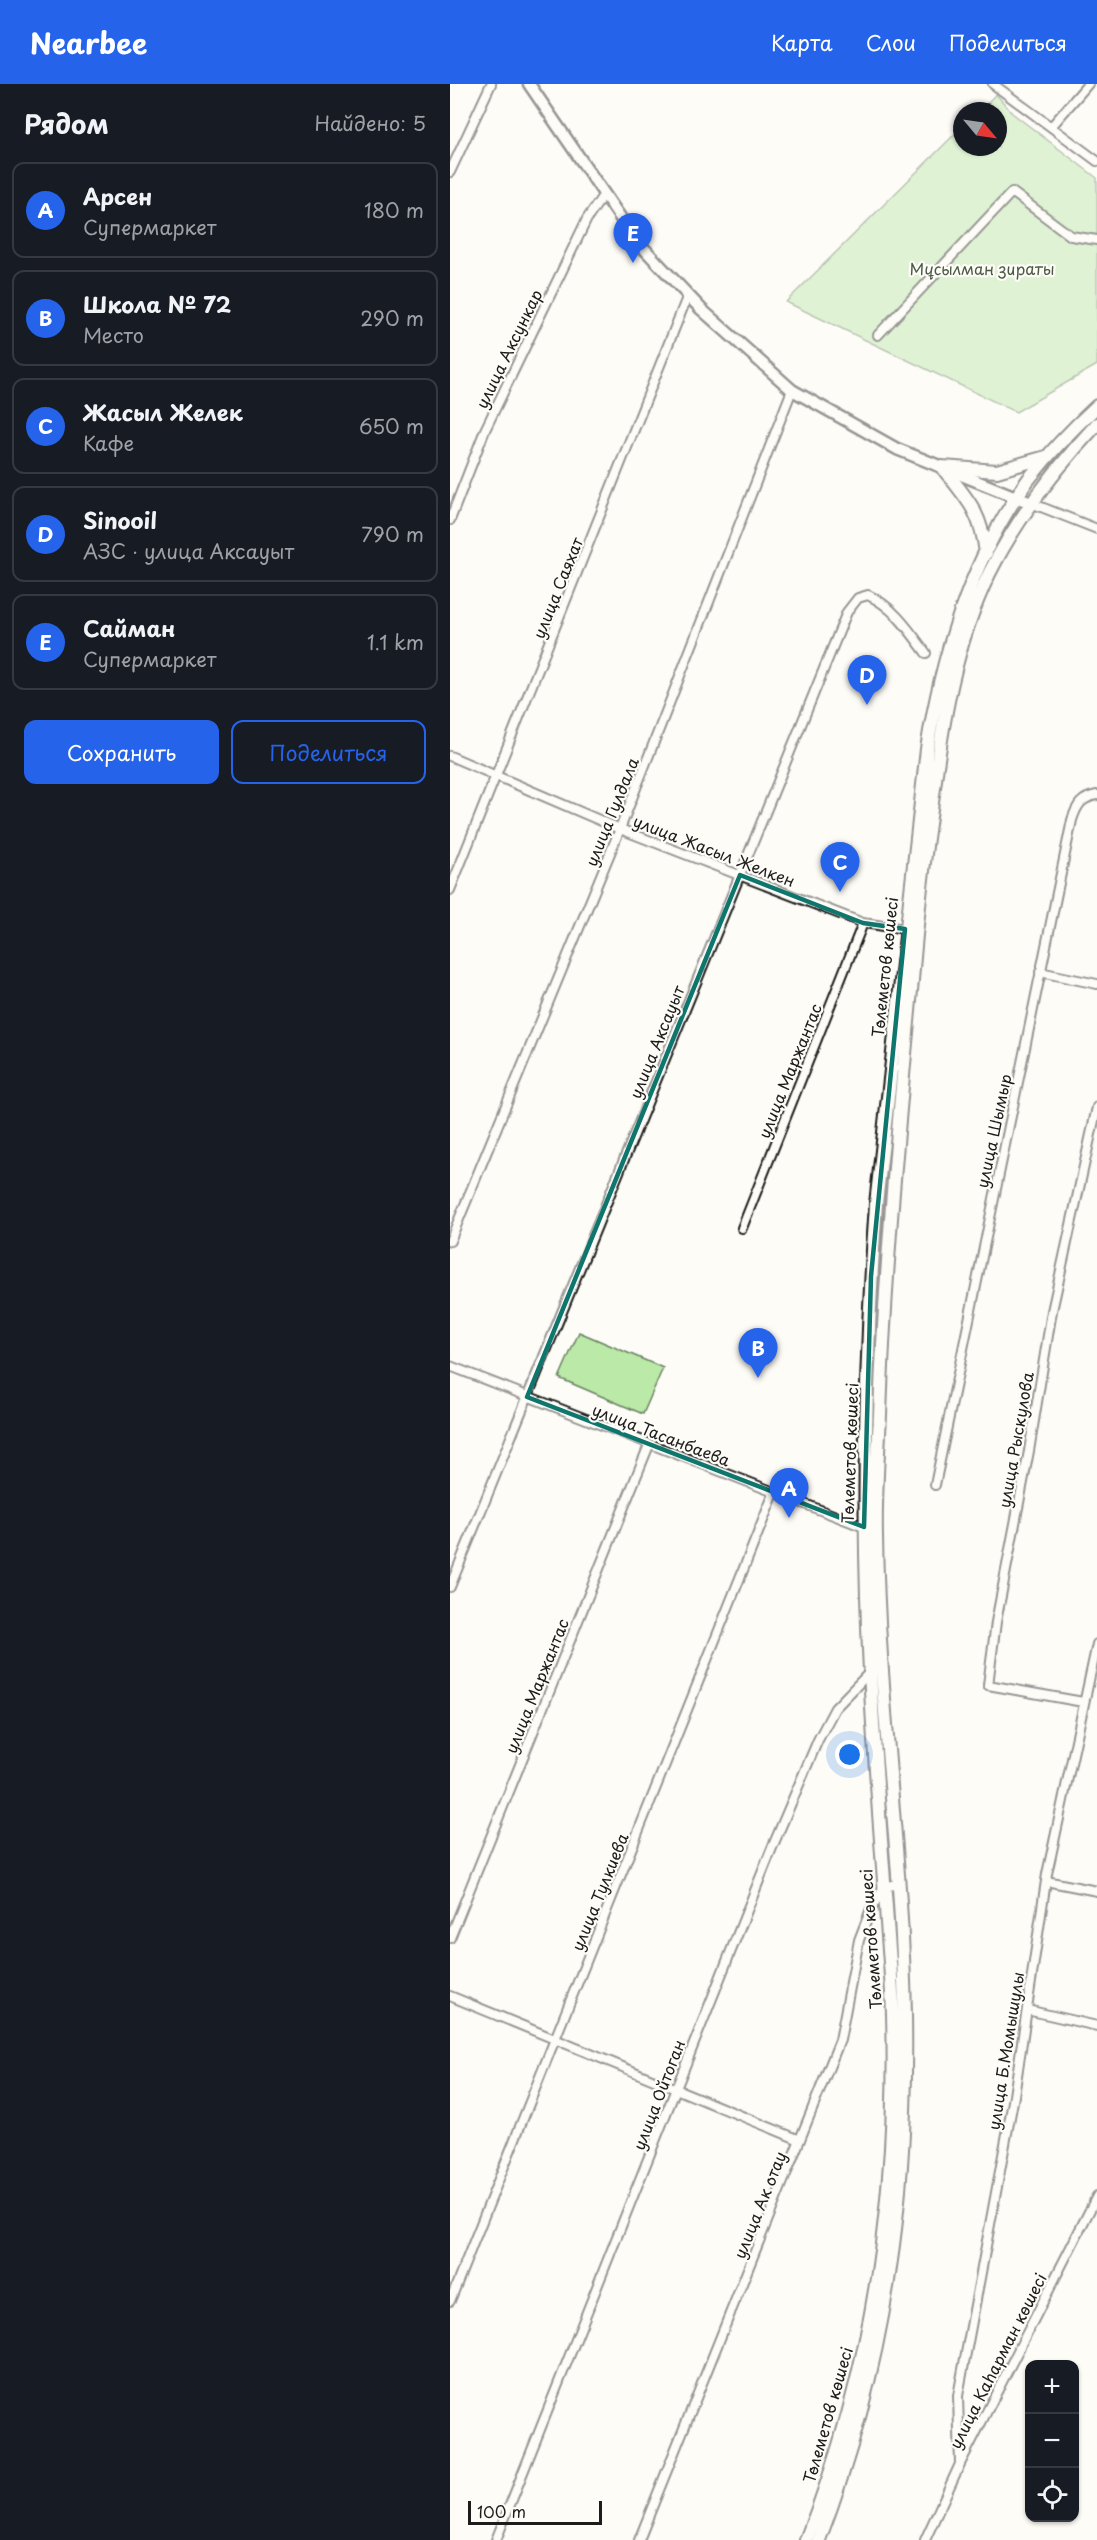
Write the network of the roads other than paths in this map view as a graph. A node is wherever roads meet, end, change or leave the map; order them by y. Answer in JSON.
{"nodes":[{"id":1,"x":491,"y":84,"type":"edge"},
{"id":2,"x":993,"y":84,"type":"edge"},
{"id":3,"x":1088,"y":84,"type":"edge"},
{"id":4,"x":532,"y":85,"type":"edge"},
{"id":5,"x":1052,"y":128,"type":"junction"},
{"id":6,"x":1097,"y":161,"type":"edge"},
{"id":7,"x":450,"y":172,"type":"edge"},
{"id":8,"x":604,"y":194,"type":"junction"},
{"id":9,"x":1097,"y":240,"type":"edge"},
{"id":10,"x":688,"y":295,"type":"junction"},
{"id":11,"x":878,"y":335,"type":"dead end"},
{"id":12,"x":792,"y":390,"type":"junction"},
{"id":13,"x":1097,"y":406,"type":"edge"},
{"id":14,"x":1097,"y":424,"type":"edge"},
{"id":15,"x":1046,"y":457,"type":"junction"},
{"id":16,"x":942,"y":467,"type":"junction"},
{"id":17,"x":1017,"y":497,"type":"junction"},
{"id":18,"x":1030,"y":503,"type":"junction"},
{"id":19,"x":450,"y":520,"type":"edge"},
{"id":20,"x":1097,"y":529,"type":"edge"},
{"id":21,"x":986,"y":553,"type":"junction"},
{"id":22,"x":926,"y":653,"type":"dead end"},
{"id":23,"x":450,"y":756,"type":"edge"},
{"id":24,"x":497,"y":776,"type":"junction"},
{"id":25,"x":1097,"y":795,"type":"edge"},
{"id":26,"x":620,"y":830,"type":"junction"},
{"id":27,"x":740,"y":875,"type":"junction"},
{"id":28,"x":450,"y":890,"type":"edge"},
{"id":29,"x":863,"y":923,"type":"junction"},
{"id":30,"x":905,"y":929,"type":"junction"},
{"id":31,"x":1040,"y":972,"type":"junction"},
{"id":32,"x":1097,"y":984,"type":"edge"},
{"id":33,"x":1097,"y":1107,"type":"edge"},
{"id":34,"x":742,"y":1228,"type":"dead end"},
{"id":35,"x":450,"y":1241,"type":"edge"},
{"id":36,"x":450,"y":1366,"type":"edge"},
{"id":37,"x":527,"y":1397,"type":"junction"},
{"id":38,"x":649,"y":1445,"type":"junction"},
{"id":39,"x":935,"y":1485,"type":"dead end"},
{"id":40,"x":774,"y":1493,"type":"junction"},
{"id":41,"x":864,"y":1527,"type":"junction"},
{"id":42,"x":450,"y":1587,"type":"edge"},
{"id":43,"x":1097,"y":1644,"type":"edge"},
{"id":44,"x":870,"y":1672,"type":"junction"},
{"id":45,"x":1083,"y":1702,"type":"junction"},
{"id":46,"x":1046,"y":1881,"type":"junction"},
{"id":47,"x":891,"y":1885,"type":"junction"},
{"id":48,"x":1097,"y":1891,"type":"edge"},
{"id":49,"x":450,"y":1938,"type":"edge"},
{"id":50,"x":450,"y":1996,"type":"edge"},
{"id":51,"x":1027,"y":2010,"type":"junction"},
{"id":52,"x":1097,"y":2026,"type":"edge"},
{"id":53,"x":556,"y":2040,"type":"junction"},
{"id":54,"x":676,"y":2088,"type":"junction"},
{"id":55,"x":800,"y":2140,"type":"junction"},
{"id":56,"x":1097,"y":2196,"type":"edge"},
{"id":57,"x":450,"y":2301,"type":"edge"},
{"id":58,"x":960,"y":2464,"type":"junction"},
{"id":59,"x":496,"y":2540,"type":"edge"},
{"id":60,"x":639,"y":2540,"type":"edge"},
{"id":61,"x":806,"y":2540,"type":"edge"},
{"id":62,"x":819,"y":2540,"type":"edge"},
{"id":63,"x":925,"y":2540,"type":"edge"}],
"edges":[{"from":1,"to":7,"type":"street"},
{"from":2,"to":5,"type":"street"},
{"from":3,"to":5,"type":"street"},
{"from":4,"to":8,"type":"main road"},
{"from":5,"to":6,"type":"street"},
{"from":8,"to":10,"type":"main road"},
{"from":8,"to":19,"type":"street","name":"улица Аксункар"},
{"from":9,"to":11,"type":"street"},
{"from":10,"to":12,"type":"main road"},
{"from":10,"to":24,"type":"street","name":"улица Саяхат"},
{"from":12,"to":16,"type":"main road"},
{"from":12,"to":26,"type":"street","name":"улица Гулдала"},
{"from":13,"to":15,"type":"main road","name":"Төлеметов көшесі"},
{"from":14,"to":18,"type":"main road","name":"Төлеметов көшесі"},
{"from":15,"to":16,"type":"main road"},
{"from":15,"to":17,"type":"main road","name":"Төлеметов көшесі"},
{"from":16,"to":17,"type":"main road"},
{"from":16,"to":21,"type":"main road"},
{"from":17,"to":18,"type":"main road"},
{"from":17,"to":21,"type":"main road","name":"Төлеметов көшесі"},
{"from":18,"to":20,"type":"street"},
{"from":18,"to":47,"type":"main road","name":"Төлеметов көшесі"},
{"from":21,"to":30,"type":"main road","name":"Төлеметов көшесі"},
{"from":22,"to":27,"type":"street","name":"улица Аксауыт"},
{"from":23,"to":24,"type":"street","name":"улица Жасыл Желкен"},
{"from":24,"to":26,"type":"street","name":"улица Жасыл Желкен"},
{"from":24,"to":28,"type":"street","name":"улица Саяхат"},
{"from":25,"to":31,"type":"street","name":"улица Шымыр"},
{"from":26,"to":27,"type":"street","name":"улица Жасыл Желкен"},
{"from":26,"to":35,"type":"street","name":"улица Гулдала"},
{"from":27,"to":29,"type":"street","name":"улица Жасыл Желкен"},
{"from":27,"to":37,"type":"street","name":"улица Аксауыт"},
{"from":29,"to":30,"type":"street","name":"улица Жасыл Желкен"},
{"from":29,"to":34,"type":"street","name":"улица Маржантас"},
{"from":30,"to":41,"type":"main road","name":"Төлеметов көшесі"},
{"from":31,"to":32,"type":"street"},
{"from":31,"to":39,"type":"street","name":"улица Шымыр"},
{"from":33,"to":45,"type":"street","name":"улица Рыскулова"},
{"from":36,"to":37,"type":"street","name":"улица Тасанбаева"},
{"from":37,"to":38,"type":"street","name":"улица Тасанбаева"},
{"from":37,"to":42,"type":"street","name":"улица Аксауыт"},
{"from":38,"to":40,"type":"street","name":"улица Тасанбаева"},
{"from":38,"to":49,"type":"street","name":"улица Маржантас"},
{"from":40,"to":41,"type":"street","name":"улица Тасанбаева"},
{"from":40,"to":53,"type":"street","name":"улица Тулкиева"},
{"from":41,"to":44,"type":"main road","name":"Төлеметов көшесі"},
{"from":43,"to":45,"type":"street","name":"улица Б.Момышулы"},
{"from":44,"to":47,"type":"main road","name":"Төлеметов көшесі"},
{"from":44,"to":54,"type":"street","name":"улица Ойтоган"},
{"from":45,"to":46,"type":"street","name":"улица Б.Момышулы"},
{"from":46,"to":48,"type":"street"},
{"from":46,"to":51,"type":"street","name":"улица Б.Момышулы"},
{"from":47,"to":55,"type":"street","name":"улица Ак отау"},
{"from":47,"to":61,"type":"main road","name":"Төлеметов көшесі"},
{"from":47,"to":62,"type":"main road","name":"Төлеметов көшесі"},
{"from":50,"to":53,"type":"street"},
{"from":51,"to":52,"type":"street"},
{"from":51,"to":58,"type":"street","name":"улица Б.Момышулы"},
{"from":53,"to":54,"type":"street"},
{"from":53,"to":57,"type":"street","name":"улица Тулкиева"},
{"from":54,"to":55,"type":"street"},
{"from":54,"to":59,"type":"street","name":"улица Ойтоган"},
{"from":55,"to":60,"type":"street","name":"улица Ак отау"},
{"from":56,"to":58,"type":"street","name":"улица Каһарман көшесі"},
{"from":58,"to":63,"type":"street","name":"улица Каһарман көшесі"}]}
